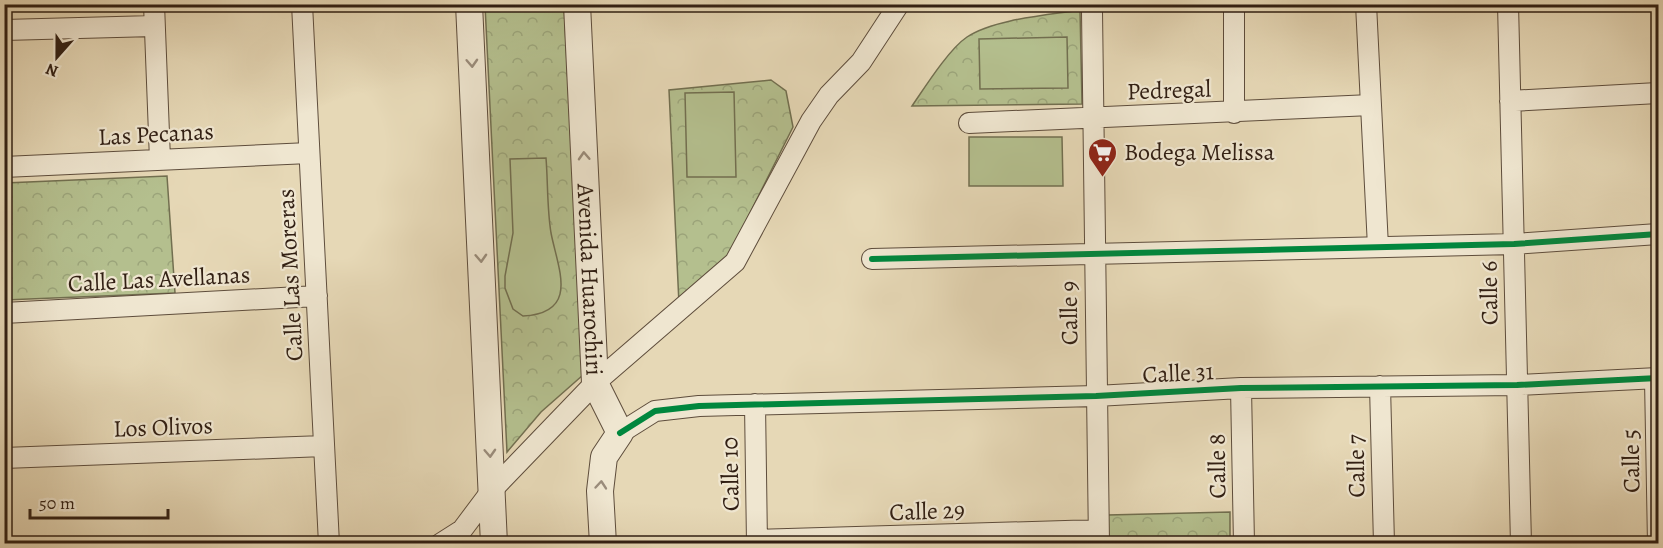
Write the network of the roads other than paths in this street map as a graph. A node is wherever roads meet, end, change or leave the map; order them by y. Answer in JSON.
{"nodes":[{"id":1,"x":153,"y":4,"type":"edge"},
{"id":2,"x":302,"y":4,"type":"edge"},
{"id":3,"x":469,"y":4,"type":"edge"},
{"id":4,"x":577,"y":4,"type":"edge"},
{"id":5,"x":1234,"y":4,"type":"edge"},
{"id":6,"x":1366,"y":4,"type":"edge"},
{"id":7,"x":1508,"y":4,"type":"edge"},
{"id":8,"x":897,"y":5,"type":"edge"},
{"id":9,"x":1092,"y":10,"type":"dead end"},
{"id":10,"x":154,"y":26,"type":"junction"},
{"id":11,"x":4,"y":30,"type":"edge"},
{"id":12,"x":1659,"y":93,"type":"edge"},
{"id":13,"x":1510,"y":101,"type":"junction"},
{"id":14,"x":1371,"y":105,"type":"junction"},
{"id":15,"x":1234,"y":113,"type":"junction"},
{"id":16,"x":1091,"y":118,"type":"junction"},
{"id":17,"x":969,"y":123,"type":"dead end"},
{"id":18,"x":309,"y":153,"type":"junction"},
{"id":19,"x":160,"y":160,"type":"junction"},
{"id":20,"x":4,"y":167,"type":"edge"},
{"id":21,"x":1659,"y":234,"type":"edge"},
{"id":22,"x":1514,"y":244,"type":"junction"},
{"id":23,"x":1378,"y":248,"type":"junction"},
{"id":24,"x":1094,"y":254,"type":"junction"},
{"id":25,"x":872,"y":259,"type":"dead end"},
{"id":26,"x":317,"y":296,"type":"junction"},
{"id":27,"x":4,"y":312,"type":"edge"},
{"id":28,"x":1657,"y":379,"type":"edge"},
{"id":29,"x":595,"y":382,"type":"junction"},
{"id":30,"x":1517,"y":385,"type":"junction"},
{"id":31,"x":1380,"y":386,"type":"junction"},
{"id":32,"x":1240,"y":388,"type":"junction"},
{"id":33,"x":1096,"y":396,"type":"junction"},
{"id":34,"x":755,"y":404,"type":"junction"},
{"id":35,"x":620,"y":434,"type":"junction"},
{"id":36,"x":324,"y":446,"type":"junction"},
{"id":37,"x":4,"y":458,"type":"edge"},
{"id":38,"x":492,"y":490,"type":"junction"},
{"id":39,"x":1658,"y":516,"type":"edge"},
{"id":40,"x":1098,"y":537,"type":"edge"},
{"id":41,"x":880,"y":541,"type":"edge"},
{"id":42,"x":757,"y":542,"type":"edge"},
{"id":43,"x":329,"y":543,"type":"edge"},
{"id":44,"x":440,"y":543,"type":"edge"},
{"id":45,"x":494,"y":543,"type":"edge"},
{"id":46,"x":603,"y":543,"type":"edge"},
{"id":47,"x":1244,"y":543,"type":"edge"},
{"id":48,"x":1384,"y":543,"type":"edge"},
{"id":49,"x":1521,"y":543,"type":"edge"},
{"id":50,"x":1658,"y":543,"type":"edge"}],
"edges":[{"from":1,"to":10,"type":"street"},
{"from":2,"to":18,"type":"street","name":"Calle Las Moreras"},
{"from":3,"to":38,"type":"street","one_way":true},
{"from":29,"to":4,"type":"street","name":"Avenida Huarochiri","one_way":true},
{"from":5,"to":15,"type":"street"},
{"from":6,"to":14,"type":"street"},
{"from":7,"to":13,"type":"street","name":"Calle 6"},
{"from":8,"to":29,"type":"street"},
{"from":9,"to":16,"type":"street","name":"Calle 9"},
{"from":10,"to":11,"type":"street"},
{"from":10,"to":19,"type":"street"},
{"from":12,"to":13,"type":"street"},
{"from":13,"to":22,"type":"street","name":"Calle 6"},
{"from":14,"to":15,"type":"street","name":"Pedregal"},
{"from":14,"to":23,"type":"street"},
{"from":15,"to":16,"type":"street","name":"Pedregal"},
{"from":16,"to":17,"type":"street","name":"Pedregal"},
{"from":16,"to":24,"type":"street","name":"Calle 9"},
{"from":18,"to":19,"type":"street","name":"Las Pecanas"},
{"from":18,"to":26,"type":"street","name":"Calle Las Moreras"},
{"from":19,"to":20,"type":"street","name":"Las Pecanas"},
{"from":21,"to":22,"type":"street"},
{"from":22,"to":23,"type":"street"},
{"from":22,"to":30,"type":"street","name":"Calle 6"},
{"from":23,"to":24,"type":"street"},
{"from":24,"to":25,"type":"street"},
{"from":24,"to":33,"type":"street","name":"Calle 9"},
{"from":26,"to":27,"type":"street","name":"Calle Las Avellanas"},
{"from":26,"to":36,"type":"street","name":"Calle Las Moreras"},
{"from":28,"to":30,"type":"street","name":"Calle 31"},
{"from":28,"to":39,"type":"street","name":"Calle 5"},
{"from":29,"to":35,"type":"street","name":"Avenida Huarochiri"},
{"from":29,"to":38,"type":"street"},
{"from":30,"to":31,"type":"street","name":"Calle 31"},
{"from":30,"to":49,"type":"street","name":"Calle 6"},
{"from":31,"to":32,"type":"street","name":"Calle 31"},
{"from":31,"to":48,"type":"street","name":"Calle 7"},
{"from":32,"to":33,"type":"street","name":"Calle 31"},
{"from":32,"to":47,"type":"street","name":"Calle 8"},
{"from":33,"to":34,"type":"street","name":"Calle 31"},
{"from":33,"to":40,"type":"street","name":"Calle 9"},
{"from":34,"to":35,"type":"street","name":"Calle 31"},
{"from":34,"to":42,"type":"street","name":"Calle 10"},
{"from":46,"to":35,"type":"street","one_way":true},
{"from":36,"to":37,"type":"street","name":"Los Olivos"},
{"from":36,"to":43,"type":"street","name":"Calle Las Moreras"},
{"from":38,"to":44,"type":"street"},
{"from":38,"to":45,"type":"street"},
{"from":39,"to":50,"type":"street","name":"Calle 5"},
{"from":40,"to":41,"type":"street","name":"Calle 29"},
{"from":41,"to":42,"type":"street","name":"Calle 29"}]}
